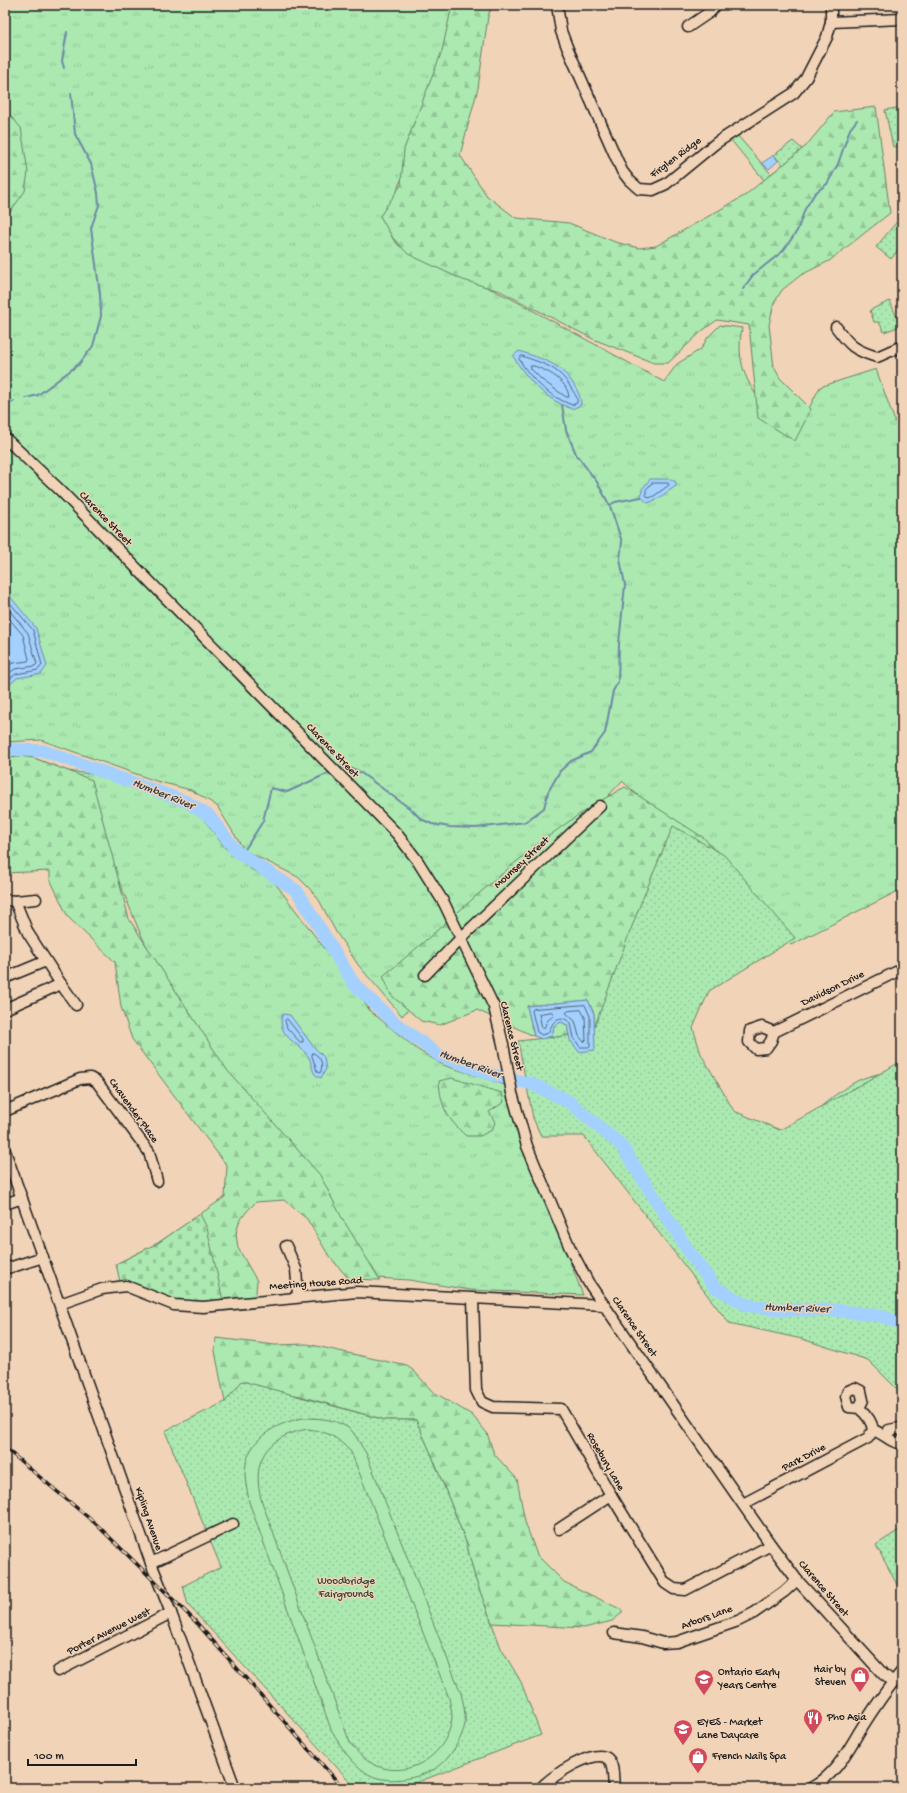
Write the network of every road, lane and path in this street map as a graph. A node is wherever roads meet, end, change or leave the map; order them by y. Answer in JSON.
{"nodes":[{"id":1,"x":557,"y":5,"type":"edge"},
{"id":2,"x":716,"y":5,"type":"edge"},
{"id":3,"x":831,"y":5,"type":"edge"},
{"id":4,"x":902,"y":19,"type":"edge"},
{"id":5,"x":831,"y":22,"type":"junction"},
{"id":6,"x":688,"y":27,"type":"dead end"},
{"id":7,"x":836,"y":327,"type":"dead end"},
{"id":8,"x":902,"y":346,"type":"edge"},
{"id":9,"x":5,"y":438,"type":"edge"},
{"id":10,"x":600,"y":806,"type":"dead end"},
{"id":11,"x":36,"y":899,"type":"dead end"},
{"id":12,"x":10,"y":901,"type":"edge"},
{"id":13,"x":461,"y":938,"type":"junction"},
{"id":14,"x":46,"y":961,"type":"junction"},
{"id":15,"x":902,"y":969,"type":"edge"},
{"id":16,"x":425,"y":975,"type":"dead end"},
{"id":17,"x":5,"y":978,"type":"edge"},
{"id":18,"x":61,"y":984,"type":"junction"},
{"id":19,"x":76,"y":1005,"type":"dead end"},
{"id":20,"x":5,"y":1010,"type":"edge"},
{"id":21,"x":774,"y":1032,"type":"dead end"},
{"id":22,"x":5,"y":1111,"type":"edge"},
{"id":23,"x":5,"y":1151,"type":"edge"},
{"id":24,"x":157,"y":1181,"type":"dead end"},
{"id":25,"x":22,"y":1198,"type":"junction"},
{"id":26,"x":5,"y":1204,"type":"edge"},
{"id":27,"x":286,"y":1246,"type":"dead end"},
{"id":28,"x":43,"y":1257,"type":"junction"},
{"id":29,"x":5,"y":1268,"type":"edge"},
{"id":30,"x":298,"y":1296,"type":"junction"},
{"id":31,"x":473,"y":1299,"type":"junction"},
{"id":32,"x":60,"y":1304,"type":"junction"},
{"id":33,"x":604,"y":1305,"type":"junction"},
{"id":34,"x":859,"y":1408,"type":"dead end"},
{"id":35,"x":873,"y":1430,"type":"junction"},
{"id":36,"x":902,"y":1431,"type":"edge"},
{"id":37,"x":888,"y":1437,"type":"junction"},
{"id":38,"x":902,"y":1440,"type":"edge"},
{"id":39,"x":611,"y":1495,"type":"junction"},
{"id":40,"x":743,"y":1504,"type":"junction"},
{"id":41,"x":233,"y":1524,"type":"dead end"},
{"id":42,"x":559,"y":1529,"type":"dead end"},
{"id":43,"x":771,"y":1545,"type":"junction"},
{"id":44,"x":150,"y":1563,"type":"junction"},
{"id":45,"x":797,"y":1580,"type":"junction"},
{"id":46,"x":171,"y":1613,"type":"junction"},
{"id":47,"x":614,"y":1633,"type":"dead end"},
{"id":48,"x":58,"y":1671,"type":"dead end"},
{"id":49,"x":902,"y":1671,"type":"edge"},
{"id":50,"x":893,"y":1682,"type":"junction"},
{"id":51,"x":235,"y":1788,"type":"edge"},
{"id":52,"x":541,"y":1788,"type":"edge"},
{"id":53,"x":614,"y":1788,"type":"edge"},
{"id":54,"x":811,"y":1788,"type":"edge"}],
"edges":[{"from":1,"to":5,"type":"street","name":"Firglen Ridge"},
{"from":2,"to":6,"type":"street"},
{"from":3,"to":5,"type":"street","name":"Firglen Ridge"},
{"from":4,"to":5,"type":"street"},
{"from":7,"to":8,"type":"street"},
{"from":9,"to":13,"type":"street","name":"Clarence Street"},
{"from":10,"to":13,"type":"street","name":"Mounsey Street"},
{"from":11,"to":12,"type":"street"},
{"from":12,"to":14,"type":"street"},
{"from":13,"to":16,"type":"street","name":"Mounsey Street"},
{"from":13,"to":33,"type":"street","name":"Clarence Street"},
{"from":14,"to":17,"type":"street"},
{"from":14,"to":18,"type":"street"},
{"from":15,"to":21,"type":"street","name":"Davidson Drive"},
{"from":18,"to":19,"type":"street"},
{"from":18,"to":20,"type":"street"},
{"from":22,"to":24,"type":"street","name":"Chavender Place"},
{"from":23,"to":25,"type":"street","name":"Kipling Avenue"},
{"from":25,"to":26,"type":"street"},
{"from":25,"to":28,"type":"street","name":"Kipling Avenue"},
{"from":27,"to":30,"type":"street"},
{"from":28,"to":29,"type":"street"},
{"from":28,"to":32,"type":"street","name":"Kipling Avenue"},
{"from":30,"to":31,"type":"street","name":"Meeting House Road"},
{"from":30,"to":32,"type":"street","name":"Meeting House Road"},
{"from":31,"to":33,"type":"street","name":"Meeting House Road"},
{"from":31,"to":39,"type":"street","name":"Rosebury Lane"},
{"from":32,"to":44,"type":"street","name":"Kipling Avenue"},
{"from":33,"to":40,"type":"street","name":"Clarence Street"},
{"from":34,"to":35,"type":"street"},
{"from":35,"to":37,"type":"street"},
{"from":35,"to":40,"type":"street","name":"Park Drive"},
{"from":36,"to":37,"type":"street"},
{"from":37,"to":38,"type":"street"},
{"from":39,"to":42,"type":"street"},
{"from":39,"to":43,"type":"street","name":"Rosebury Lane"},
{"from":40,"to":43,"type":"street","name":"Clarence Street"},
{"from":41,"to":44,"type":"street"},
{"from":43,"to":45,"type":"street","name":"Clarence Street"},
{"from":44,"to":46,"type":"street","name":"Kipling Avenue"},
{"from":45,"to":47,"type":"street","name":"Arbors Lane"},
{"from":45,"to":50,"type":"street","name":"Clarence Street"},
{"from":46,"to":48,"type":"street","name":"Porter Avenue West"},
{"from":46,"to":51,"type":"street","name":"Kipling Avenue"},
{"from":49,"to":50,"type":"street"},
{"from":50,"to":54,"type":"street"},
{"from":52,"to":53,"type":"street"}]}
